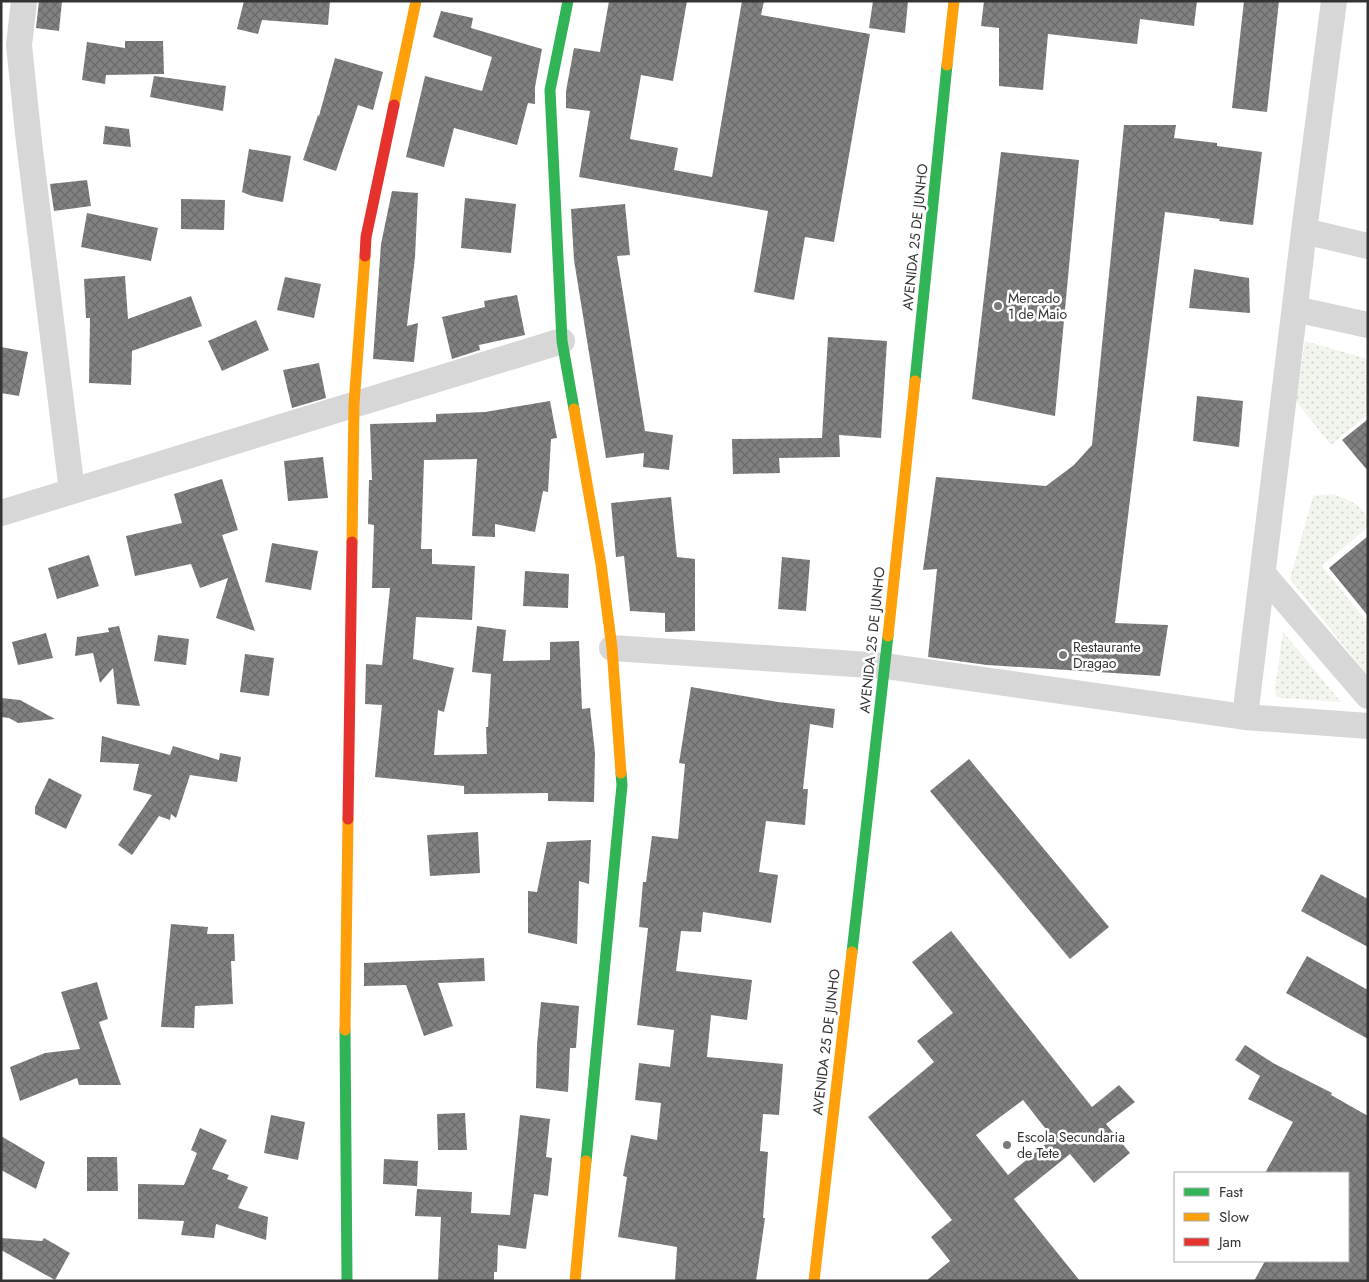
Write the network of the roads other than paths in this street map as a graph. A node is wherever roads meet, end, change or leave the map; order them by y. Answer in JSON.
{"nodes":[{"id":1,"x":24,"y":1,"type":"edge"},
{"id":2,"x":416,"y":1,"type":"edge"},
{"id":3,"x":568,"y":1,"type":"edge"},
{"id":4,"x":954,"y":1,"type":"edge"},
{"id":5,"x":1334,"y":1,"type":"edge"},
{"id":6,"x":1304,"y":231,"type":"junction"},
{"id":7,"x":1368,"y":246,"type":"edge"},
{"id":8,"x":1295,"y":309,"type":"junction"},
{"id":9,"x":1368,"y":325,"type":"edge"},
{"id":10,"x":562,"y":341,"type":"junction"},
{"id":11,"x":354,"y":404,"type":"junction"},
{"id":12,"x":72,"y":491,"type":"junction"},
{"id":13,"x":1,"y":512,"type":"edge"},
{"id":14,"x":1262,"y":574,"type":"junction"},
{"id":15,"x":612,"y":648,"type":"junction"},
{"id":16,"x":885,"y":666,"type":"junction"},
{"id":17,"x":1368,"y":696,"type":"edge"},
{"id":18,"x":1245,"y":717,"type":"junction"},
{"id":19,"x":1368,"y":726,"type":"edge"},
{"id":20,"x":347,"y":1281,"type":"edge"},
{"id":21,"x":575,"y":1281,"type":"edge"},
{"id":22,"x":814,"y":1281,"type":"edge"}],
"edges":[{"from":1,"to":12,"type":"street"},
{"from":2,"to":11,"type":"street"},
{"from":3,"to":10,"type":"street"},
{"from":4,"to":16,"type":"street","name":"AVENIDA 25 DE JUNHO"},
{"from":5,"to":6,"type":"street"},
{"from":6,"to":7,"type":"street"},
{"from":6,"to":8,"type":"street"},
{"from":8,"to":9,"type":"street"},
{"from":8,"to":14,"type":"street"},
{"from":10,"to":11,"type":"street"},
{"from":10,"to":15,"type":"street"},
{"from":11,"to":12,"type":"street"},
{"from":11,"to":20,"type":"street"},
{"from":12,"to":13,"type":"street"},
{"from":14,"to":17,"type":"street"},
{"from":14,"to":18,"type":"street"},
{"from":15,"to":16,"type":"street"},
{"from":15,"to":21,"type":"street"},
{"from":16,"to":18,"type":"street"},
{"from":16,"to":22,"type":"street","name":"AVENIDA 25 DE JUNHO"},
{"from":18,"to":19,"type":"street"}]}
